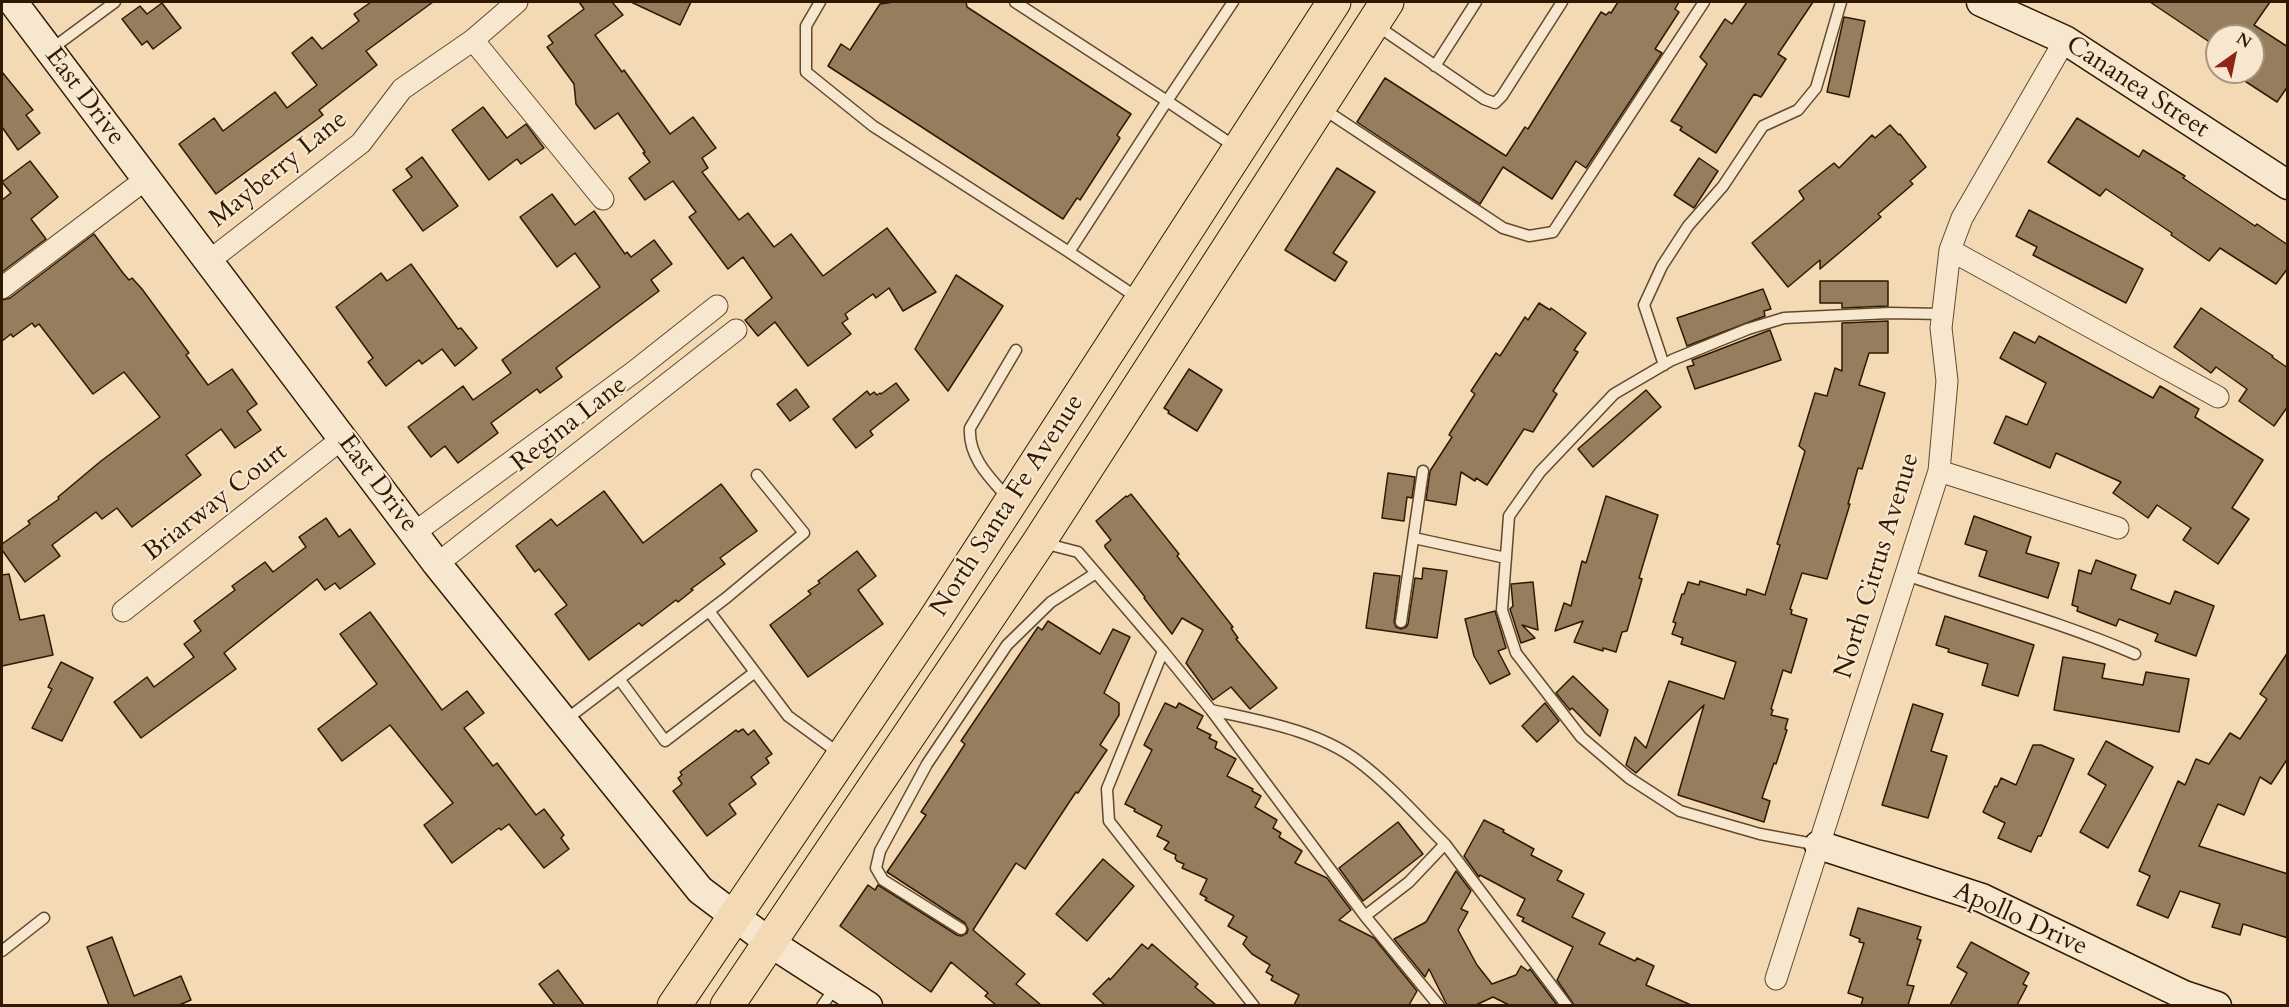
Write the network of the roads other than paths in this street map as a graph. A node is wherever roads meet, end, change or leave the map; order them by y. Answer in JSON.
{"nodes":[{"id":1,"x":115,"y":2,"type":"edge"},
{"id":2,"x":517,"y":2,"type":"edge"},
{"id":3,"x":820,"y":2,"type":"edge"},
{"id":4,"x":1015,"y":2,"type":"edge"},
{"id":5,"x":1233,"y":2,"type":"edge"},
{"id":6,"x":1334,"y":2,"type":"edge"},
{"id":7,"x":1476,"y":2,"type":"edge"},
{"id":8,"x":1562,"y":2,"type":"edge"},
{"id":9,"x":1704,"y":2,"type":"edge"},
{"id":10,"x":1981,"y":2,"type":"edge"},
{"id":11,"x":1839,"y":6,"type":"edge"},
{"id":12,"x":10,"y":8,"type":"edge"},
{"id":13,"x":1380,"y":12,"type":"edge"},
{"id":14,"x":473,"y":40,"type":"junction"},
{"id":15,"x":2065,"y":40,"type":"junction"},
{"id":16,"x":50,"y":50,"type":"junction"},
{"id":17,"x":1435,"y":66,"type":"junction"},
{"id":18,"x":1167,"y":101,"type":"junction"},
{"id":19,"x":1319,"y":106,"type":"junction"},
{"id":20,"x":1239,"y":149,"type":"junction"},
{"id":21,"x":146,"y":179,"type":"junction"},
{"id":22,"x":2288,"y":185,"type":"edge"},
{"id":23,"x":603,"y":198,"type":"dead end"},
{"id":24,"x":1950,"y":250,"type":"junction"},
{"id":25,"x":1070,"y":252,"type":"junction"},
{"id":26,"x":209,"y":261,"type":"junction"},
{"id":27,"x":2,"y":288,"type":"edge"},
{"id":28,"x":1142,"y":300,"type":"junction"},
{"id":29,"x":717,"y":306,"type":"dead end"},
{"id":30,"x":1942,"y":314,"type":"junction"},
{"id":31,"x":736,"y":330,"type":"dead end"},
{"id":32,"x":1016,"y":350,"type":"dead end"},
{"id":33,"x":1664,"y":364,"type":"junction"},
{"id":34,"x":2218,"y":397,"type":"dead end"},
{"id":35,"x":343,"y":438,"type":"junction"},
{"id":36,"x":1423,"y":471,"type":"dead end"},
{"id":37,"x":1939,"y":471,"type":"junction"},
{"id":38,"x":757,"y":475,"type":"dead end"},
{"id":39,"x":1012,"y":502,"type":"junction"},
{"id":40,"x":2118,"y":528,"type":"dead end"},
{"id":41,"x":414,"y":533,"type":"junction"},
{"id":42,"x":1414,"y":538,"type":"junction"},
{"id":43,"x":1040,"y":542,"type":"junction"},
{"id":44,"x":1506,"y":558,"type":"junction"},
{"id":45,"x":437,"y":564,"type":"junction"},
{"id":46,"x":1096,"y":573,"type":"junction"},
{"id":47,"x":1906,"y":575,"type":"junction"},
{"id":48,"x":123,"y":610,"type":"dead end"},
{"id":49,"x":709,"y":611,"type":"junction"},
{"id":50,"x":1401,"y":622,"type":"dead end"},
{"id":51,"x":1163,"y":651,"type":"junction"},
{"id":52,"x":2135,"y":654,"type":"dead end"},
{"id":53,"x":755,"y":672,"type":"junction"},
{"id":54,"x":620,"y":680,"type":"junction"},
{"id":55,"x":1211,"y":710,"type":"junction"},
{"id":56,"x":564,"y":721,"type":"junction"},
{"id":57,"x":842,"y":756,"type":"junction"},
{"id":58,"x":1445,"y":844,"type":"junction"},
{"id":59,"x":1819,"y":844,"type":"junction"},
{"id":60,"x":734,"y":915,"type":"junction"},
{"id":61,"x":1365,"y":916,"type":"junction"},
{"id":62,"x":44,"y":918,"type":"dead end"},
{"id":63,"x":961,"y":929,"type":"dead end"},
{"id":64,"x":769,"y":942,"type":"junction"},
{"id":65,"x":2,"y":951,"type":"edge"},
{"id":66,"x":1776,"y":979,"type":"dead end"},
{"id":67,"x":829,"y":996,"type":"edge"},
{"id":68,"x":674,"y":1005,"type":"edge"},
{"id":69,"x":727,"y":1005,"type":"edge"},
{"id":70,"x":868,"y":1005,"type":"edge"},
{"id":71,"x":1254,"y":1005,"type":"edge"},
{"id":72,"x":1438,"y":1005,"type":"edge"},
{"id":73,"x":1567,"y":1005,"type":"edge"},
{"id":74,"x":2217,"y":1005,"type":"edge"}],
"edges":[{"from":1,"to":16,"type":"lane"},
{"from":2,"to":14,"type":"street","name":"Mayberry Lane"},
{"from":3,"to":25,"type":"lane"},
{"from":4,"to":18,"type":"lane"},
{"from":5,"to":18,"type":"lane"},
{"from":6,"to":20,"type":"main road","name":"North Santa Fe Avenue"},
{"from":7,"to":17,"type":"lane"},
{"from":8,"to":17,"type":"lane"},
{"from":9,"to":19,"type":"lane"},
{"from":10,"to":15,"type":"street","name":"Cananea Street"},
{"from":11,"to":33,"type":"lane"},
{"from":12,"to":16,"type":"street","name":"East Drive"},
{"from":13,"to":17,"type":"lane"},
{"from":13,"to":19,"type":"main road","name":"North Santa Fe Avenue"},
{"from":14,"to":23,"type":"street"},
{"from":14,"to":26,"type":"street","name":"Mayberry Lane"},
{"from":15,"to":22,"type":"street","name":"Cananea Street"},
{"from":15,"to":24,"type":"street","name":"North Citrus Avenue"},
{"from":16,"to":21,"type":"street","name":"East Drive"},
{"from":18,"to":20,"type":"lane"},
{"from":18,"to":25,"type":"lane"},
{"from":19,"to":43,"type":"main road","name":"North Santa Fe Avenue"},
{"from":20,"to":28,"type":"main road","name":"North Santa Fe Avenue"},
{"from":21,"to":26,"type":"street","name":"East Drive"},
{"from":21,"to":27,"type":"street"},
{"from":24,"to":30,"type":"street","name":"North Citrus Avenue"},
{"from":24,"to":34,"type":"street"},
{"from":25,"to":28,"type":"lane"},
{"from":26,"to":35,"type":"street","name":"East Drive"},
{"from":28,"to":39,"type":"main road","name":"North Santa Fe Avenue"},
{"from":29,"to":41,"type":"street"},
{"from":30,"to":33,"type":"lane"},
{"from":30,"to":37,"type":"street","name":"North Citrus Avenue"},
{"from":31,"to":45,"type":"street","name":"Regina Lane"},
{"from":32,"to":39,"type":"lane"},
{"from":33,"to":44,"type":"lane"},
{"from":35,"to":41,"type":"street","name":"East Drive"},
{"from":35,"to":48,"type":"street","name":"Briarway Court"},
{"from":36,"to":42,"type":"lane"},
{"from":37,"to":40,"type":"street"},
{"from":37,"to":47,"type":"street","name":"North Citrus Avenue"},
{"from":38,"to":49,"type":"lane"},
{"from":39,"to":57,"type":"main road","name":"North Santa Fe Avenue"},
{"from":41,"to":45,"type":"street","name":"East Drive"},
{"from":42,"to":44,"type":"lane"},
{"from":42,"to":50,"type":"lane"},
{"from":43,"to":46,"type":"lane"},
{"from":43,"to":64,"type":"main road","name":"North Santa Fe Avenue"},
{"from":44,"to":59,"type":"lane"},
{"from":45,"to":56,"type":"street","name":"East Drive"},
{"from":46,"to":51,"type":"lane"},
{"from":46,"to":63,"type":"lane"},
{"from":47,"to":52,"type":"lane"},
{"from":47,"to":59,"type":"street","name":"North Citrus Avenue"},
{"from":49,"to":53,"type":"lane"},
{"from":49,"to":54,"type":"lane"},
{"from":51,"to":55,"type":"lane"},
{"from":51,"to":71,"type":"lane"},
{"from":53,"to":54,"type":"lane"},
{"from":53,"to":57,"type":"lane"},
{"from":54,"to":56,"type":"lane"},
{"from":55,"to":58,"type":"lane"},
{"from":55,"to":61,"type":"lane"},
{"from":56,"to":60,"type":"street","name":"East Drive"},
{"from":57,"to":60,"type":"main road","name":"North Santa Fe Avenue"},
{"from":58,"to":61,"type":"lane"},
{"from":58,"to":73,"type":"lane"},
{"from":59,"to":66,"type":"street","name":"North Citrus Avenue"},
{"from":59,"to":74,"type":"street","name":"Apollo Drive"},
{"from":60,"to":64,"type":"street","name":"East Drive"},
{"from":60,"to":68,"type":"main road","name":"North Santa Fe Avenue"},
{"from":61,"to":72,"type":"lane"},
{"from":62,"to":65,"type":"lane"},
{"from":64,"to":67,"type":"street","name":"East Drive"},
{"from":64,"to":69,"type":"main road","name":"North Santa Fe Avenue"},
{"from":67,"to":70,"type":"street","name":"East Drive"}]}
